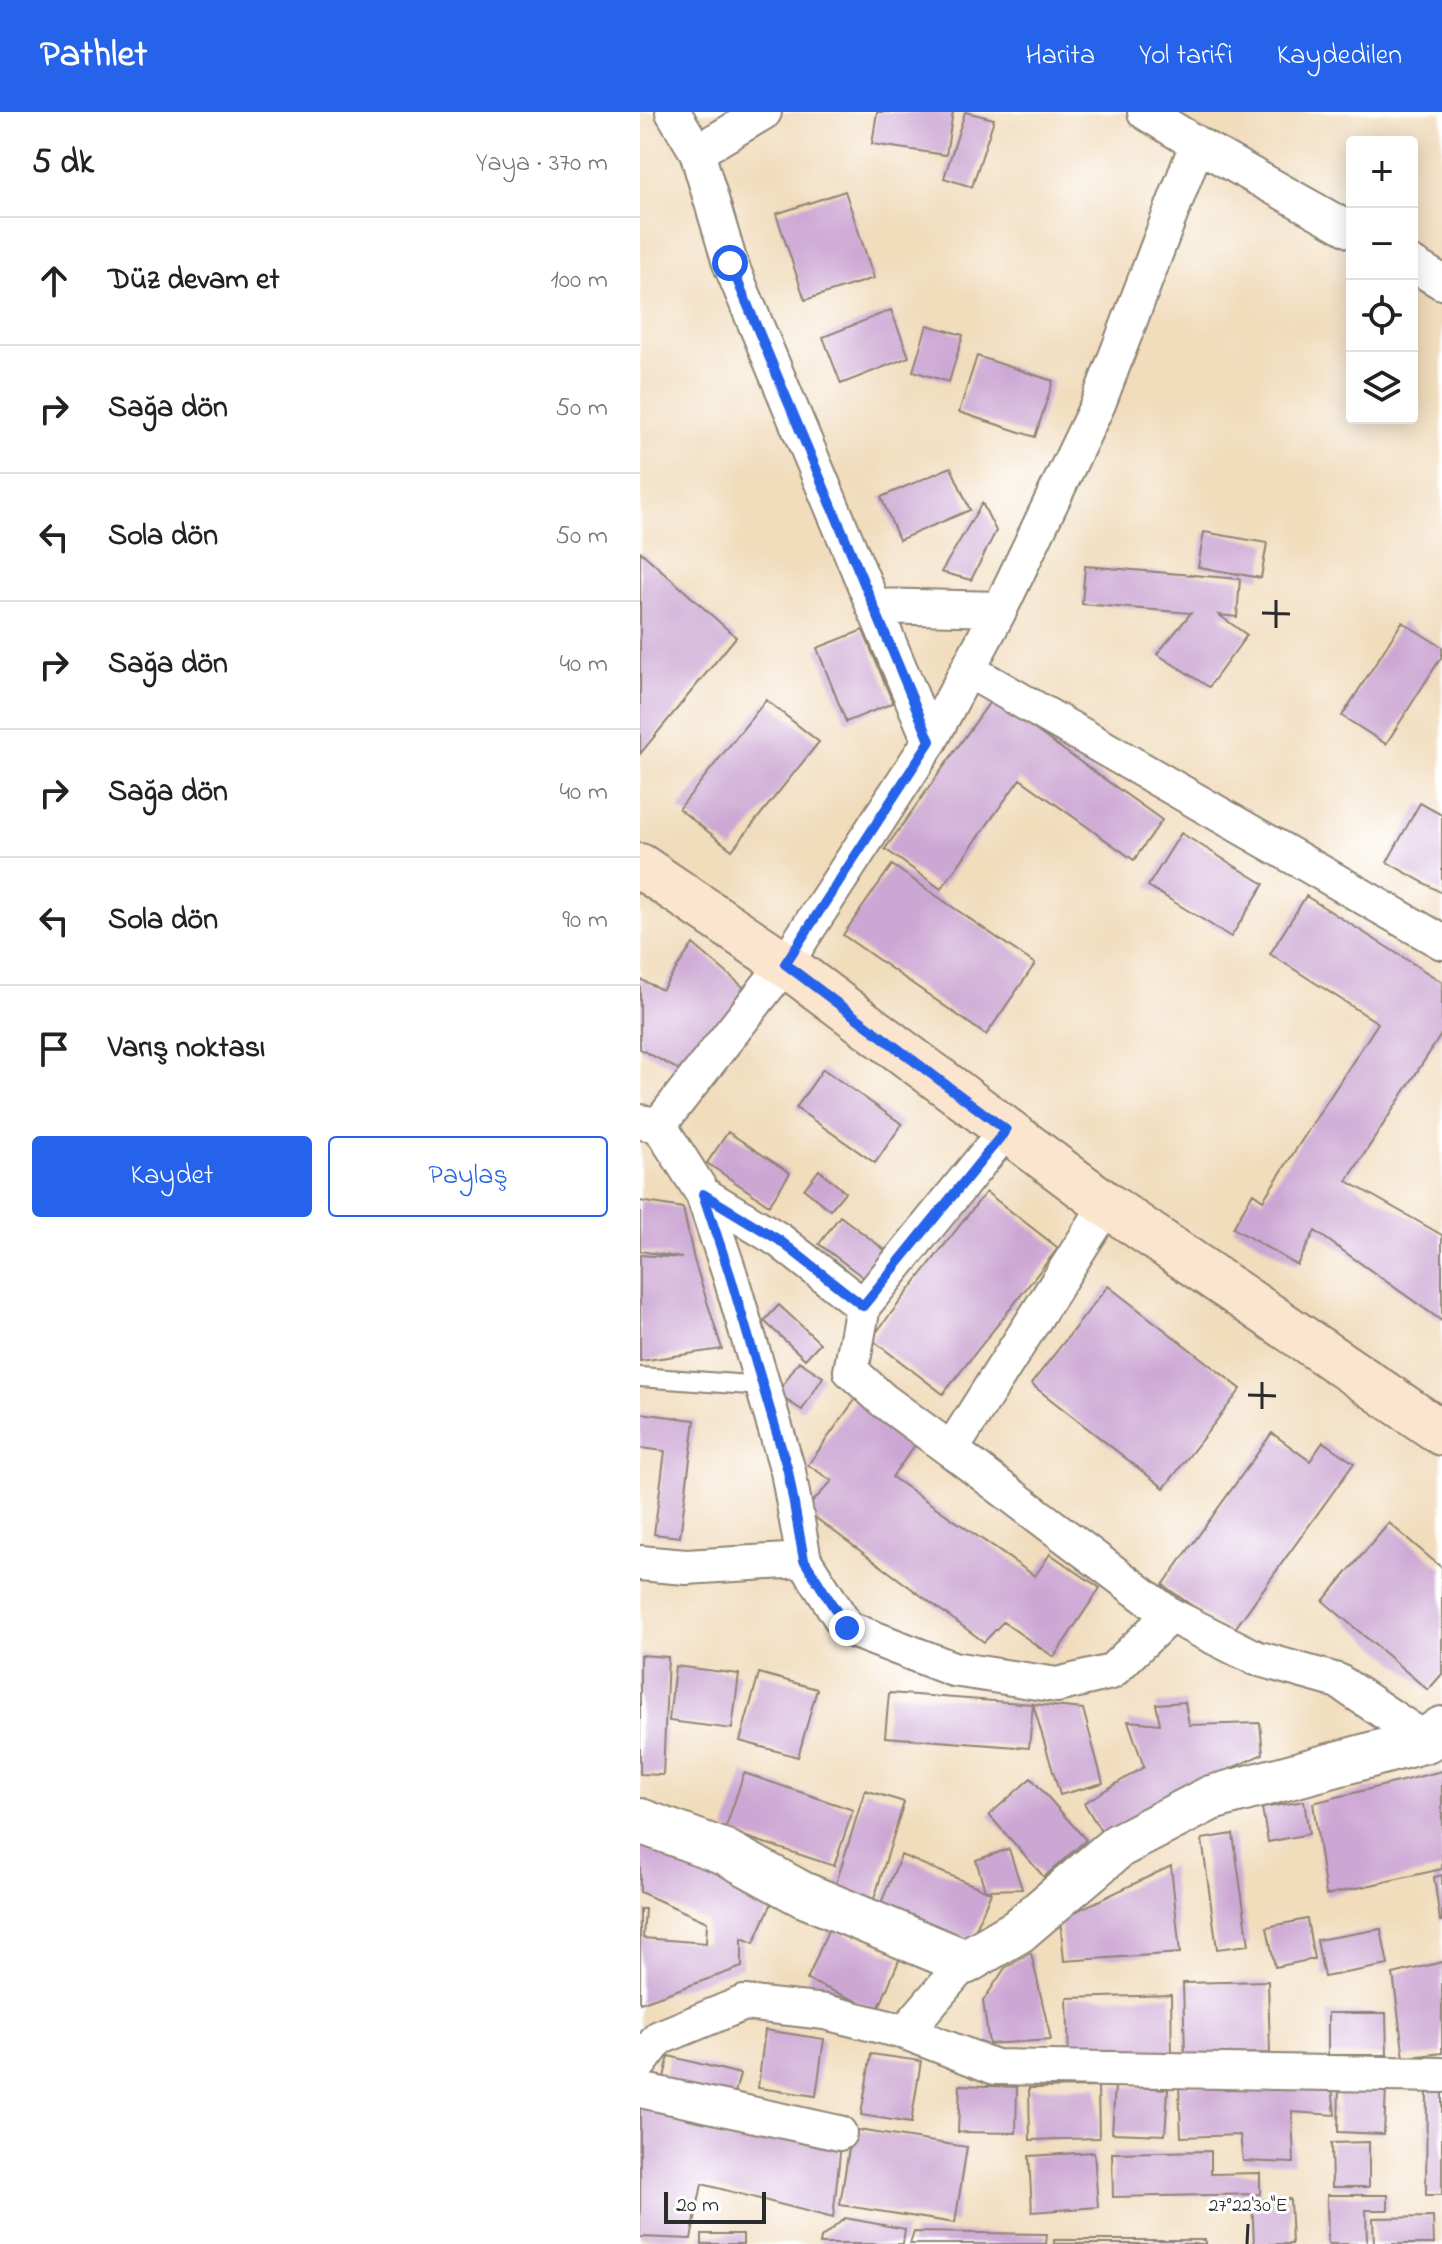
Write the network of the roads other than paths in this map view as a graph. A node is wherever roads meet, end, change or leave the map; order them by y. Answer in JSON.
{"nodes":[{"id":1,"x":673,"y":112,"type":"edge"},
{"id":2,"x":764,"y":112,"type":"edge"},
{"id":3,"x":1145,"y":112,"type":"edge"},
{"id":4,"x":1197,"y":144,"type":"junction"},
{"id":5,"x":697,"y":152,"type":"junction"},
{"id":6,"x":1346,"y":228,"type":"edge"},
{"id":7,"x":1418,"y":268,"type":"edge"},
{"id":8,"x":1442,"y":282,"type":"edge"},
{"id":9,"x":873,"y":606,"type":"junction"},
{"id":10,"x":1000,"y":609,"type":"junction"},
{"id":11,"x":968,"y":670,"type":"junction"},
{"id":12,"x":930,"y":741,"type":"junction"},
{"id":13,"x":640,"y":866,"type":"edge"},
{"id":14,"x":1442,"y":942,"type":"edge"},
{"id":15,"x":785,"y":964,"type":"junction"},
{"id":16,"x":649,"y":1124,"type":"edge"},
{"id":17,"x":1006,"y":1130,"type":"junction"},
{"id":18,"x":703,"y":1194,"type":"junction"},
{"id":19,"x":1107,"y":1205,"type":"junction"},
{"id":20,"x":863,"y":1306,"type":"junction"},
{"id":21,"x":640,"y":1377,"type":"edge"},
{"id":22,"x":763,"y":1386,"type":"junction"},
{"id":23,"x":1442,"y":1433,"type":"edge"},
{"id":24,"x":951,"y":1450,"type":"junction"},
{"id":25,"x":804,"y":1560,"type":"junction"},
{"id":26,"x":640,"y":1563,"type":"edge"},
{"id":27,"x":1170,"y":1615,"type":"junction"},
{"id":28,"x":1434,"y":1734,"type":"edge"},
{"id":29,"x":640,"y":1821,"type":"edge"},
{"id":30,"x":965,"y":1962,"type":"junction"},
{"id":31,"x":905,"y":2032,"type":"junction"},
{"id":32,"x":640,"y":2063,"type":"edge"},
{"id":33,"x":1442,"y":2075,"type":"edge"},
{"id":34,"x":640,"y":2090,"type":"edge"},
{"id":35,"x":839,"y":2133,"type":"dead end"}],
"edges":[{"from":1,"to":5,"type":"street"},
{"from":2,"to":5,"type":"street"},
{"from":3,"to":4,"type":"street"},
{"from":4,"to":6,"type":"street"},
{"from":4,"to":10,"type":"street"},
{"from":5,"to":9,"type":"street"},
{"from":7,"to":8,"type":"street"},
{"from":9,"to":10,"type":"street"},
{"from":9,"to":12,"type":"street"},
{"from":10,"to":11,"type":"street"},
{"from":11,"to":12,"type":"street"},
{"from":11,"to":14,"type":"street"},
{"from":12,"to":15,"type":"street"},
{"from":13,"to":15,"type":"main road"},
{"from":15,"to":16,"type":"street"},
{"from":15,"to":17,"type":"main road"},
{"from":16,"to":18,"type":"street"},
{"from":17,"to":19,"type":"main road"},
{"from":17,"to":20,"type":"street"},
{"from":18,"to":20,"type":"street"},
{"from":18,"to":22,"type":"street"},
{"from":19,"to":23,"type":"main road"},
{"from":19,"to":24,"type":"street"},
{"from":20,"to":24,"type":"street"},
{"from":21,"to":22,"type":"lane"},
{"from":22,"to":25,"type":"street"},
{"from":24,"to":27,"type":"street"},
{"from":25,"to":26,"type":"street"},
{"from":25,"to":27,"type":"street"},
{"from":27,"to":28,"type":"street"},
{"from":28,"to":30,"type":"street"},
{"from":29,"to":30,"type":"street"},
{"from":30,"to":31,"type":"street"},
{"from":31,"to":32,"type":"street"},
{"from":31,"to":33,"type":"street"},
{"from":34,"to":35,"type":"street"}]}
